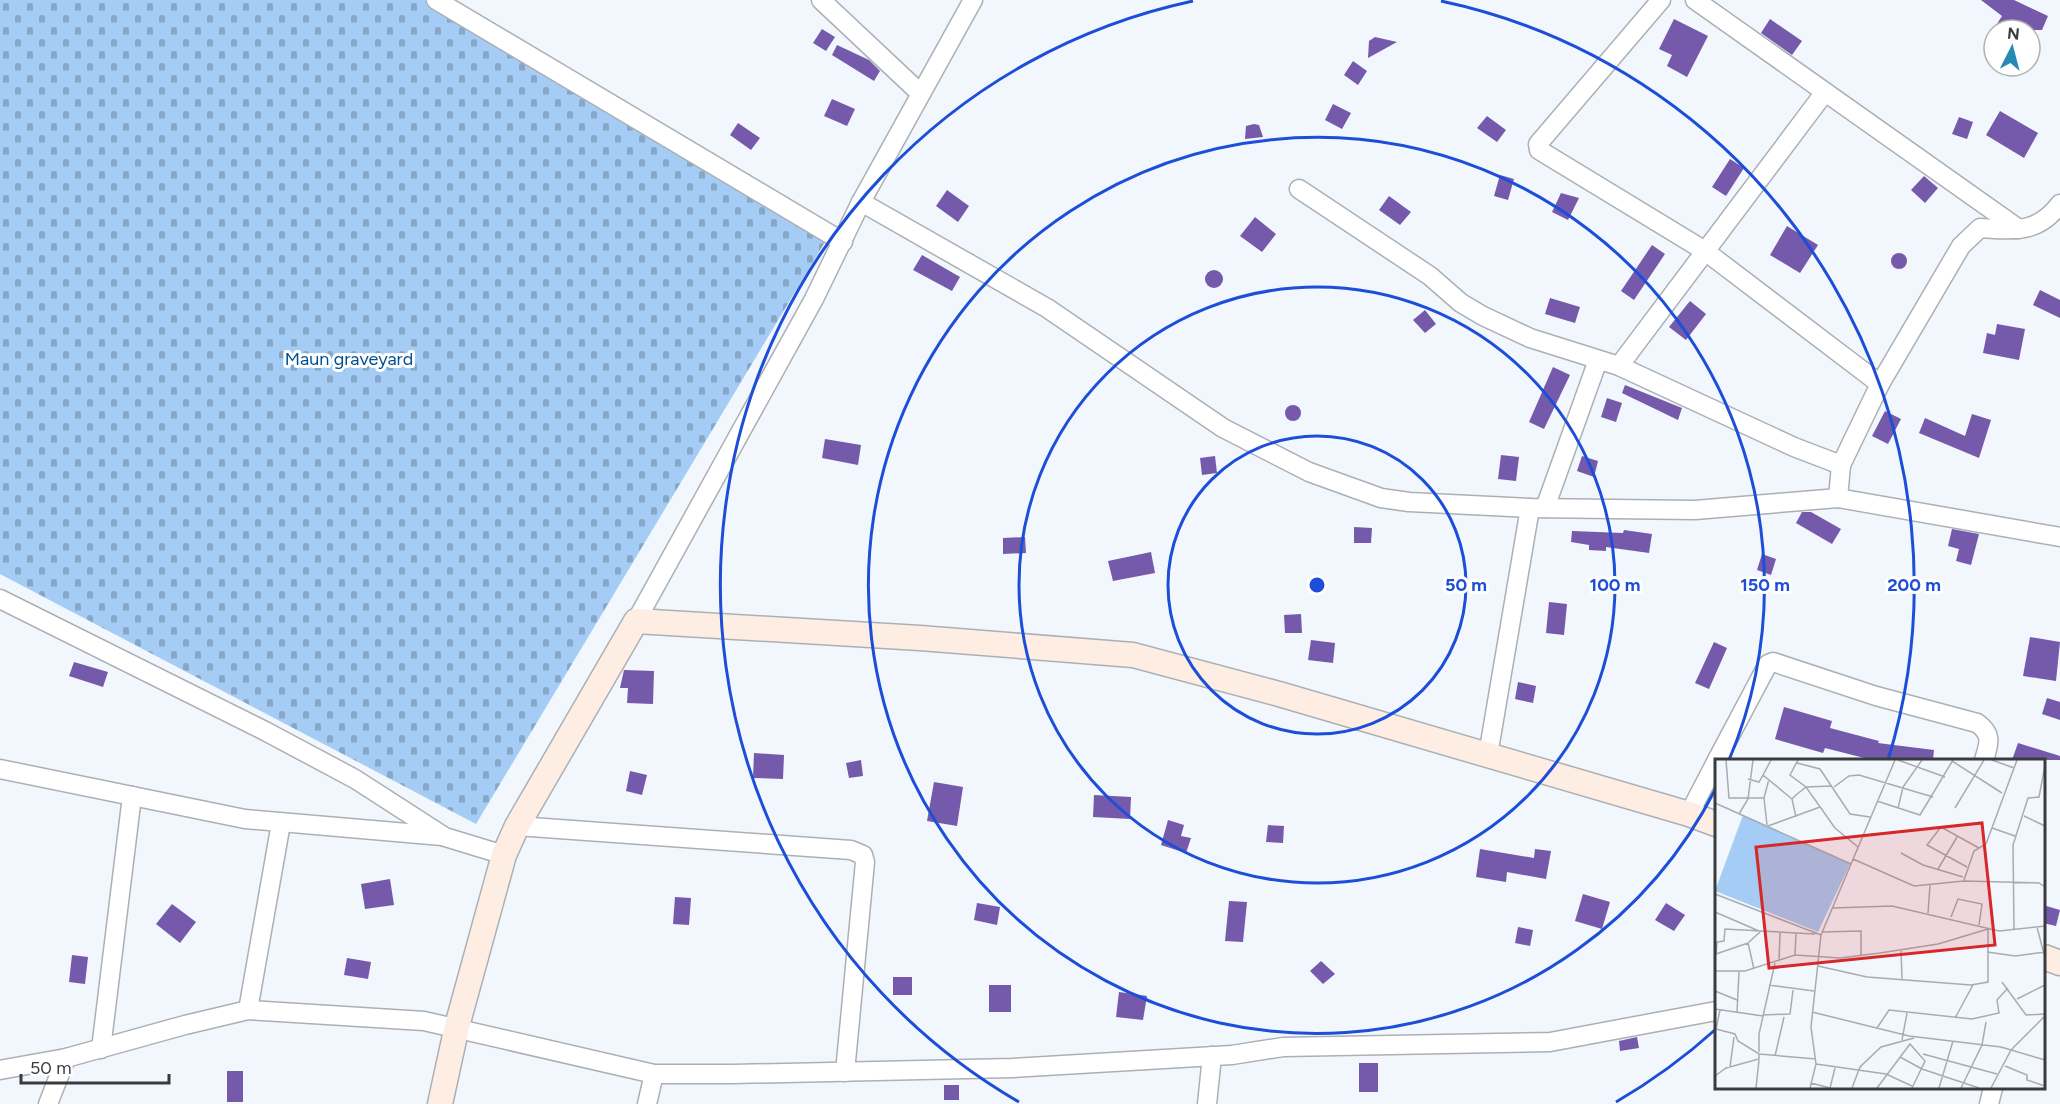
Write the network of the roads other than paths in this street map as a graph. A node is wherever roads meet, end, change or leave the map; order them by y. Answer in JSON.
{"nodes":[{"id":1,"x":436,"y":0,"type":"edge"},
{"id":2,"x":821,"y":0,"type":"edge"},
{"id":3,"x":973,"y":0,"type":"edge"},
{"id":4,"x":1661,"y":0,"type":"edge"},
{"id":5,"x":1695,"y":0,"type":"edge"},
{"id":6,"x":1825,"y":92,"type":"junction"},
{"id":7,"x":920,"y":93,"type":"junction"},
{"id":8,"x":1299,"y":189,"type":"dead end"},
{"id":9,"x":861,"y":202,"type":"junction"},
{"id":10,"x":2060,"y":204,"type":"edge"},
{"id":11,"x":2019,"y":229,"type":"junction"},
{"id":12,"x":843,"y":242,"type":"junction"},
{"id":13,"x":1705,"y":251,"type":"junction"},
{"id":14,"x":1598,"y":360,"type":"junction"},
{"id":15,"x":1618,"y":366,"type":"junction"},
{"id":16,"x":1880,"y":384,"type":"junction"},
{"id":17,"x":1840,"y":465,"type":"junction"},
{"id":18,"x":1838,"y":498,"type":"junction"},
{"id":19,"x":1537,"y":508,"type":"junction"},
{"id":20,"x":2060,"y":537,"type":"edge"},
{"id":21,"x":0,"y":599,"type":"edge"},
{"id":22,"x":636,"y":621,"type":"junction"},
{"id":23,"x":1488,"y":755,"type":"junction"},
{"id":24,"x":1718,"y":759,"type":"edge"},
{"id":25,"x":1984,"y":759,"type":"edge"},
{"id":26,"x":1715,"y":765,"type":"edge"},
{"id":27,"x":0,"y":769,"type":"edge"},
{"id":28,"x":132,"y":796,"type":"junction"},
{"id":29,"x":1689,"y":814,"type":"junction"},
{"id":30,"x":281,"y":823,"type":"junction"},
{"id":31,"x":1715,"y":825,"type":"edge"},
{"id":32,"x":517,"y":826,"type":"junction"},
{"id":33,"x":445,"y":837,"type":"junction"},
{"id":34,"x":504,"y":855,"type":"junction"},
{"id":35,"x":2045,"y":958,"type":"edge"},
{"id":36,"x":2060,"y":963,"type":"edge"},
{"id":37,"x":248,"y":1010,"type":"junction"},
{"id":38,"x":1715,"y":1011,"type":"edge"},
{"id":39,"x":457,"y":1026,"type":"junction"},
{"id":40,"x":101,"y":1049,"type":"junction"},
{"id":41,"x":1212,"y":1056,"type":"junction"},
{"id":42,"x":66,"y":1058,"type":"junction"},
{"id":43,"x":0,"y":1070,"type":"edge"},
{"id":44,"x":845,"y":1072,"type":"junction"},
{"id":45,"x":654,"y":1074,"type":"junction"},
{"id":46,"x":1993,"y":1089,"type":"edge"},
{"id":47,"x":48,"y":1104,"type":"edge"},
{"id":48,"x":440,"y":1104,"type":"edge"},
{"id":49,"x":647,"y":1104,"type":"edge"},
{"id":50,"x":1207,"y":1104,"type":"edge"},
{"id":51,"x":1989,"y":1104,"type":"edge"}],
"edges":[{"from":1,"to":12,"type":"street"},
{"from":2,"to":7,"type":"street"},
{"from":3,"to":7,"type":"street"},
{"from":4,"to":13,"type":"street"},
{"from":5,"to":6,"type":"street"},
{"from":6,"to":11,"type":"street"},
{"from":6,"to":13,"type":"street"},
{"from":7,"to":9,"type":"street"},
{"from":8,"to":14,"type":"street"},
{"from":9,"to":12,"type":"street"},
{"from":9,"to":19,"type":"street"},
{"from":10,"to":11,"type":"street"},
{"from":11,"to":16,"type":"street"},
{"from":12,"to":22,"type":"street"},
{"from":13,"to":15,"type":"street"},
{"from":13,"to":16,"type":"street"},
{"from":14,"to":15,"type":"street"},
{"from":14,"to":19,"type":"street"},
{"from":15,"to":17,"type":"street"},
{"from":16,"to":17,"type":"street"},
{"from":17,"to":18,"type":"street"},
{"from":18,"to":19,"type":"street"},
{"from":18,"to":20,"type":"street"},
{"from":19,"to":23,"type":"street"},
{"from":21,"to":33,"type":"street"},
{"from":22,"to":23,"type":"street"},
{"from":22,"to":32,"type":"street"},
{"from":23,"to":29,"type":"street"},
{"from":24,"to":25,"type":"street"},
{"from":26,"to":29,"type":"street"},
{"from":27,"to":28,"type":"street"},
{"from":28,"to":30,"type":"street"},
{"from":28,"to":40,"type":"street"},
{"from":29,"to":31,"type":"street"},
{"from":30,"to":33,"type":"street"},
{"from":30,"to":37,"type":"street"},
{"from":32,"to":34,"type":"street"},
{"from":32,"to":44,"type":"street"},
{"from":33,"to":34,"type":"street"},
{"from":34,"to":39,"type":"street"},
{"from":35,"to":36,"type":"street"},
{"from":37,"to":39,"type":"street"},
{"from":37,"to":40,"type":"street"},
{"from":38,"to":41,"type":"street"},
{"from":39,"to":45,"type":"street"},
{"from":39,"to":48,"type":"street"},
{"from":40,"to":42,"type":"street"},
{"from":41,"to":44,"type":"street"},
{"from":41,"to":50,"type":"street"},
{"from":42,"to":43,"type":"street"},
{"from":42,"to":47,"type":"street"},
{"from":44,"to":45,"type":"street"},
{"from":45,"to":49,"type":"street"},
{"from":46,"to":51,"type":"street"}]}
